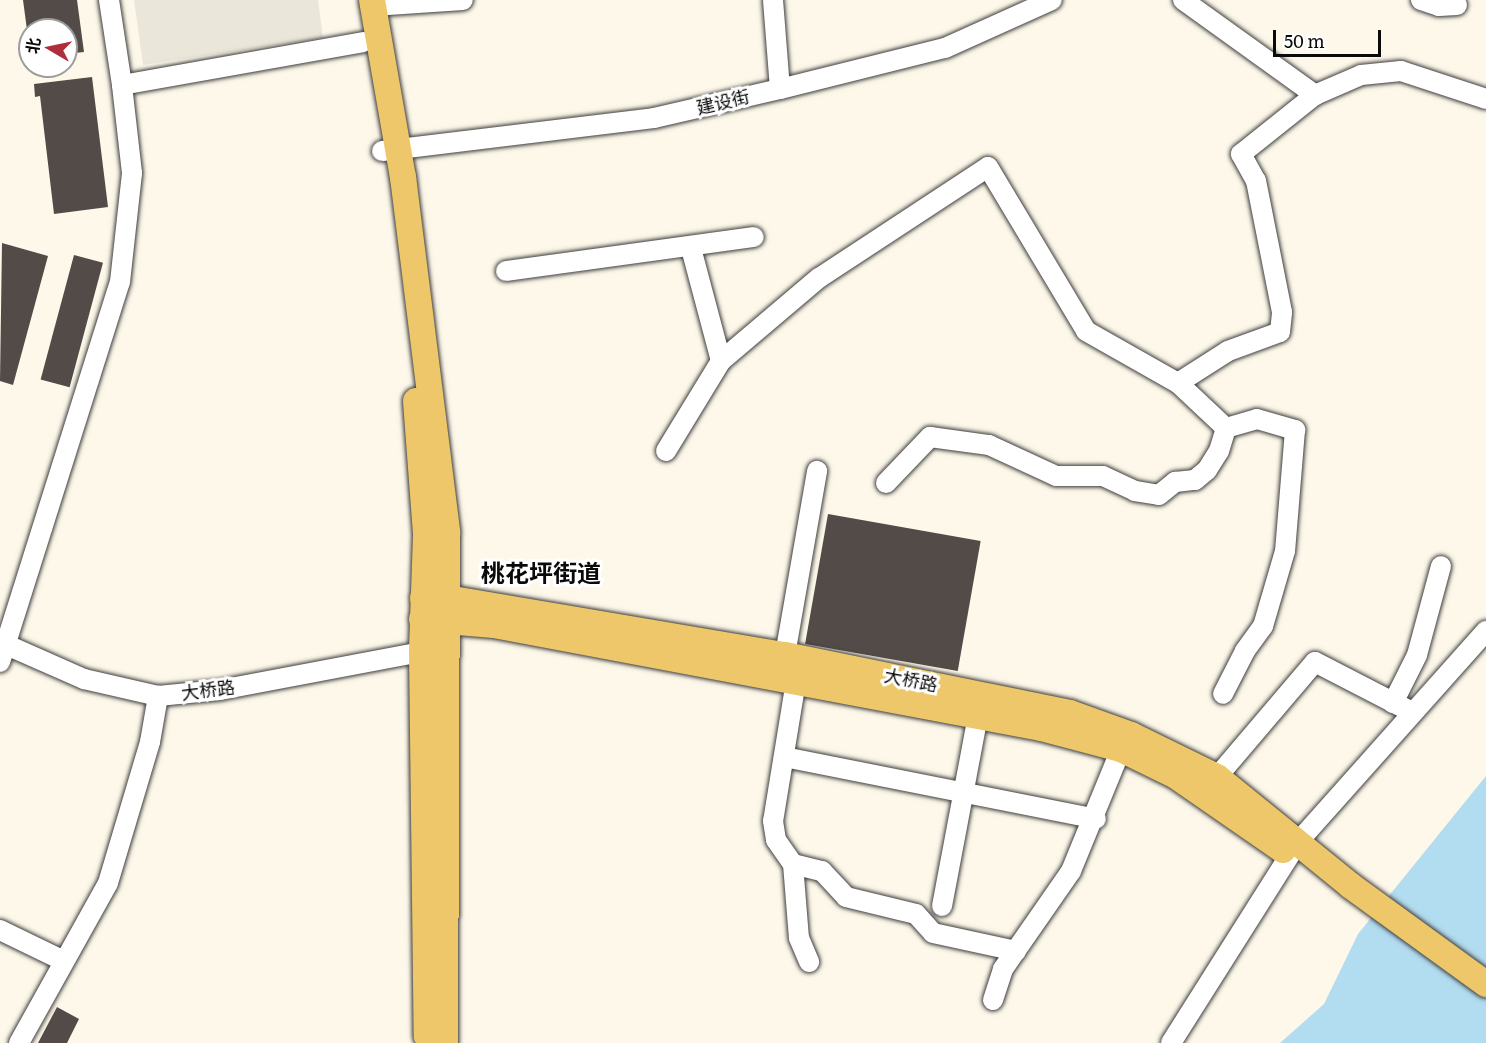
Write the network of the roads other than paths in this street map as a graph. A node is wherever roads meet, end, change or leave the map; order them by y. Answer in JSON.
{"nodes":[{"id":1,"x":109,"y":0,"type":"edge"},
{"id":2,"x":463,"y":0,"type":"edge"},
{"id":3,"x":773,"y":0,"type":"edge"},
{"id":4,"x":1052,"y":0,"type":"edge"},
{"id":5,"x":1183,"y":0,"type":"edge"},
{"id":6,"x":1421,"y":0,"type":"edge"},
{"id":7,"x":367,"y":2,"type":"edge"},
{"id":8,"x":1457,"y":5,"type":"dead end"},
{"id":9,"x":363,"y":42,"type":"junction"},
{"id":10,"x":122,"y":85,"type":"junction"},
{"id":11,"x":780,"y":89,"type":"junction"},
{"id":12,"x":1316,"y":95,"type":"junction"},
{"id":13,"x":1486,"y":99,"type":"edge"},
{"id":14,"x":390,"y":150,"type":"junction"},
{"id":15,"x":754,"y":237,"type":"dead end"},
{"id":16,"x":691,"y":248,"type":"junction"},
{"id":17,"x":506,"y":271,"type":"dead end"},
{"id":18,"x":721,"y":361,"type":"junction"},
{"id":19,"x":1178,"y":383,"type":"junction"},
{"id":20,"x":1226,"y":428,"type":"junction"},
{"id":21,"x":666,"y":451,"type":"dead end"},
{"id":22,"x":817,"y":471,"type":"dead end"},
{"id":23,"x":886,"y":483,"type":"dead end"},
{"id":24,"x":1440,"y":566,"type":"dead end"},
{"id":25,"x":435,"y":609,"type":"junction"},
{"id":26,"x":1486,"y":631,"type":"edge"},
{"id":27,"x":2,"y":650,"type":"edge"},
{"id":28,"x":422,"y":652,"type":"junction"},
{"id":29,"x":785,"y":655,"type":"junction"},
{"id":30,"x":796,"y":681,"type":"junction"},
{"id":31,"x":1223,"y":694,"type":"dead end"},
{"id":32,"x":158,"y":696,"type":"junction"},
{"id":33,"x":1393,"y":703,"type":"junction"},
{"id":34,"x":1412,"y":712,"type":"junction"},
{"id":35,"x":978,"y":716,"type":"junction"},
{"id":36,"x":1121,"y":749,"type":"junction"},
{"id":37,"x":783,"y":757,"type":"junction"},
{"id":38,"x":1216,"y":777,"type":"junction"},
{"id":39,"x":963,"y":793,"type":"junction"},
{"id":40,"x":1096,"y":819,"type":"junction"},
{"id":41,"x":1294,"y":849,"type":"junction"},
{"id":42,"x":793,"y":864,"type":"junction"},
{"id":43,"x":1348,"y":891,"type":"junction"},
{"id":44,"x":942,"y":906,"type":"dead end"},
{"id":45,"x":0,"y":930,"type":"edge"},
{"id":46,"x":1016,"y":951,"type":"junction"},
{"id":47,"x":64,"y":961,"type":"junction"},
{"id":48,"x":809,"y":962,"type":"dead end"},
{"id":49,"x":1486,"y":984,"type":"edge"},
{"id":50,"x":1486,"y":999,"type":"edge"},
{"id":51,"x":993,"y":1000,"type":"dead end"},
{"id":52,"x":19,"y":1043,"type":"edge"},
{"id":53,"x":428,"y":1043,"type":"edge"},
{"id":54,"x":445,"y":1043,"type":"edge"},
{"id":55,"x":1171,"y":1043,"type":"edge"}],
"edges":[{"from":1,"to":10,"type":"street"},
{"from":2,"to":7,"type":"street"},
{"from":3,"to":11,"type":"street"},
{"from":4,"to":11,"type":"street","name":"建设街"},
{"from":5,"to":12,"type":"street"},
{"from":6,"to":8,"type":"street"},
{"from":7,"to":9,"type":"main road"},
{"from":7,"to":14,"type":"main road"},
{"from":9,"to":10,"type":"street"},
{"from":9,"to":14,"type":"main road"},
{"from":10,"to":27,"type":"street"},
{"from":11,"to":14,"type":"street","name":"建设街"},
{"from":12,"to":13,"type":"street"},
{"from":12,"to":19,"type":"street"},
{"from":14,"to":25,"type":"main road"},
{"from":15,"to":16,"type":"street"},
{"from":16,"to":17,"type":"street"},
{"from":16,"to":18,"type":"street"},
{"from":18,"to":19,"type":"street"},
{"from":18,"to":21,"type":"street"},
{"from":19,"to":20,"type":"street"},
{"from":20,"to":23,"type":"street"},
{"from":20,"to":31,"type":"street"},
{"from":22,"to":29,"type":"street"},
{"from":24,"to":33,"type":"street"},
{"from":25,"to":28,"type":"main road"},
{"from":25,"to":29,"type":"main road","name":"大桥路"},
{"from":25,"to":30,"type":"main road"},
{"from":25,"to":54,"type":"main road"},
{"from":26,"to":34,"type":"street"},
{"from":27,"to":32,"type":"street","name":"大桥路"},
{"from":28,"to":32,"type":"street","name":"大桥路"},
{"from":28,"to":53,"type":"main road"},
{"from":29,"to":38,"type":"main road","name":"大桥路"},
{"from":30,"to":35,"type":"main road"},
{"from":30,"to":37,"type":"street"},
{"from":32,"to":47,"type":"street"},
{"from":33,"to":34,"type":"street"},
{"from":33,"to":38,"type":"street"},
{"from":34,"to":41,"type":"street"},
{"from":35,"to":36,"type":"main road"},
{"from":35,"to":39,"type":"street"},
{"from":36,"to":40,"type":"street"},
{"from":36,"to":41,"type":"main road"},
{"from":37,"to":39,"type":"street"},
{"from":37,"to":42,"type":"street"},
{"from":38,"to":41,"type":"main road","name":"大桥路"},
{"from":39,"to":40,"type":"street"},
{"from":39,"to":44,"type":"street"},
{"from":40,"to":46,"type":"street"},
{"from":41,"to":43,"type":"main road","name":"大桥路"},
{"from":41,"to":55,"type":"street"},
{"from":42,"to":46,"type":"street"},
{"from":42,"to":48,"type":"street"},
{"from":43,"to":49,"type":"main road"},
{"from":43,"to":50,"type":"main road"},
{"from":45,"to":47,"type":"street"},
{"from":46,"to":51,"type":"street"},
{"from":47,"to":52,"type":"street"}]}
